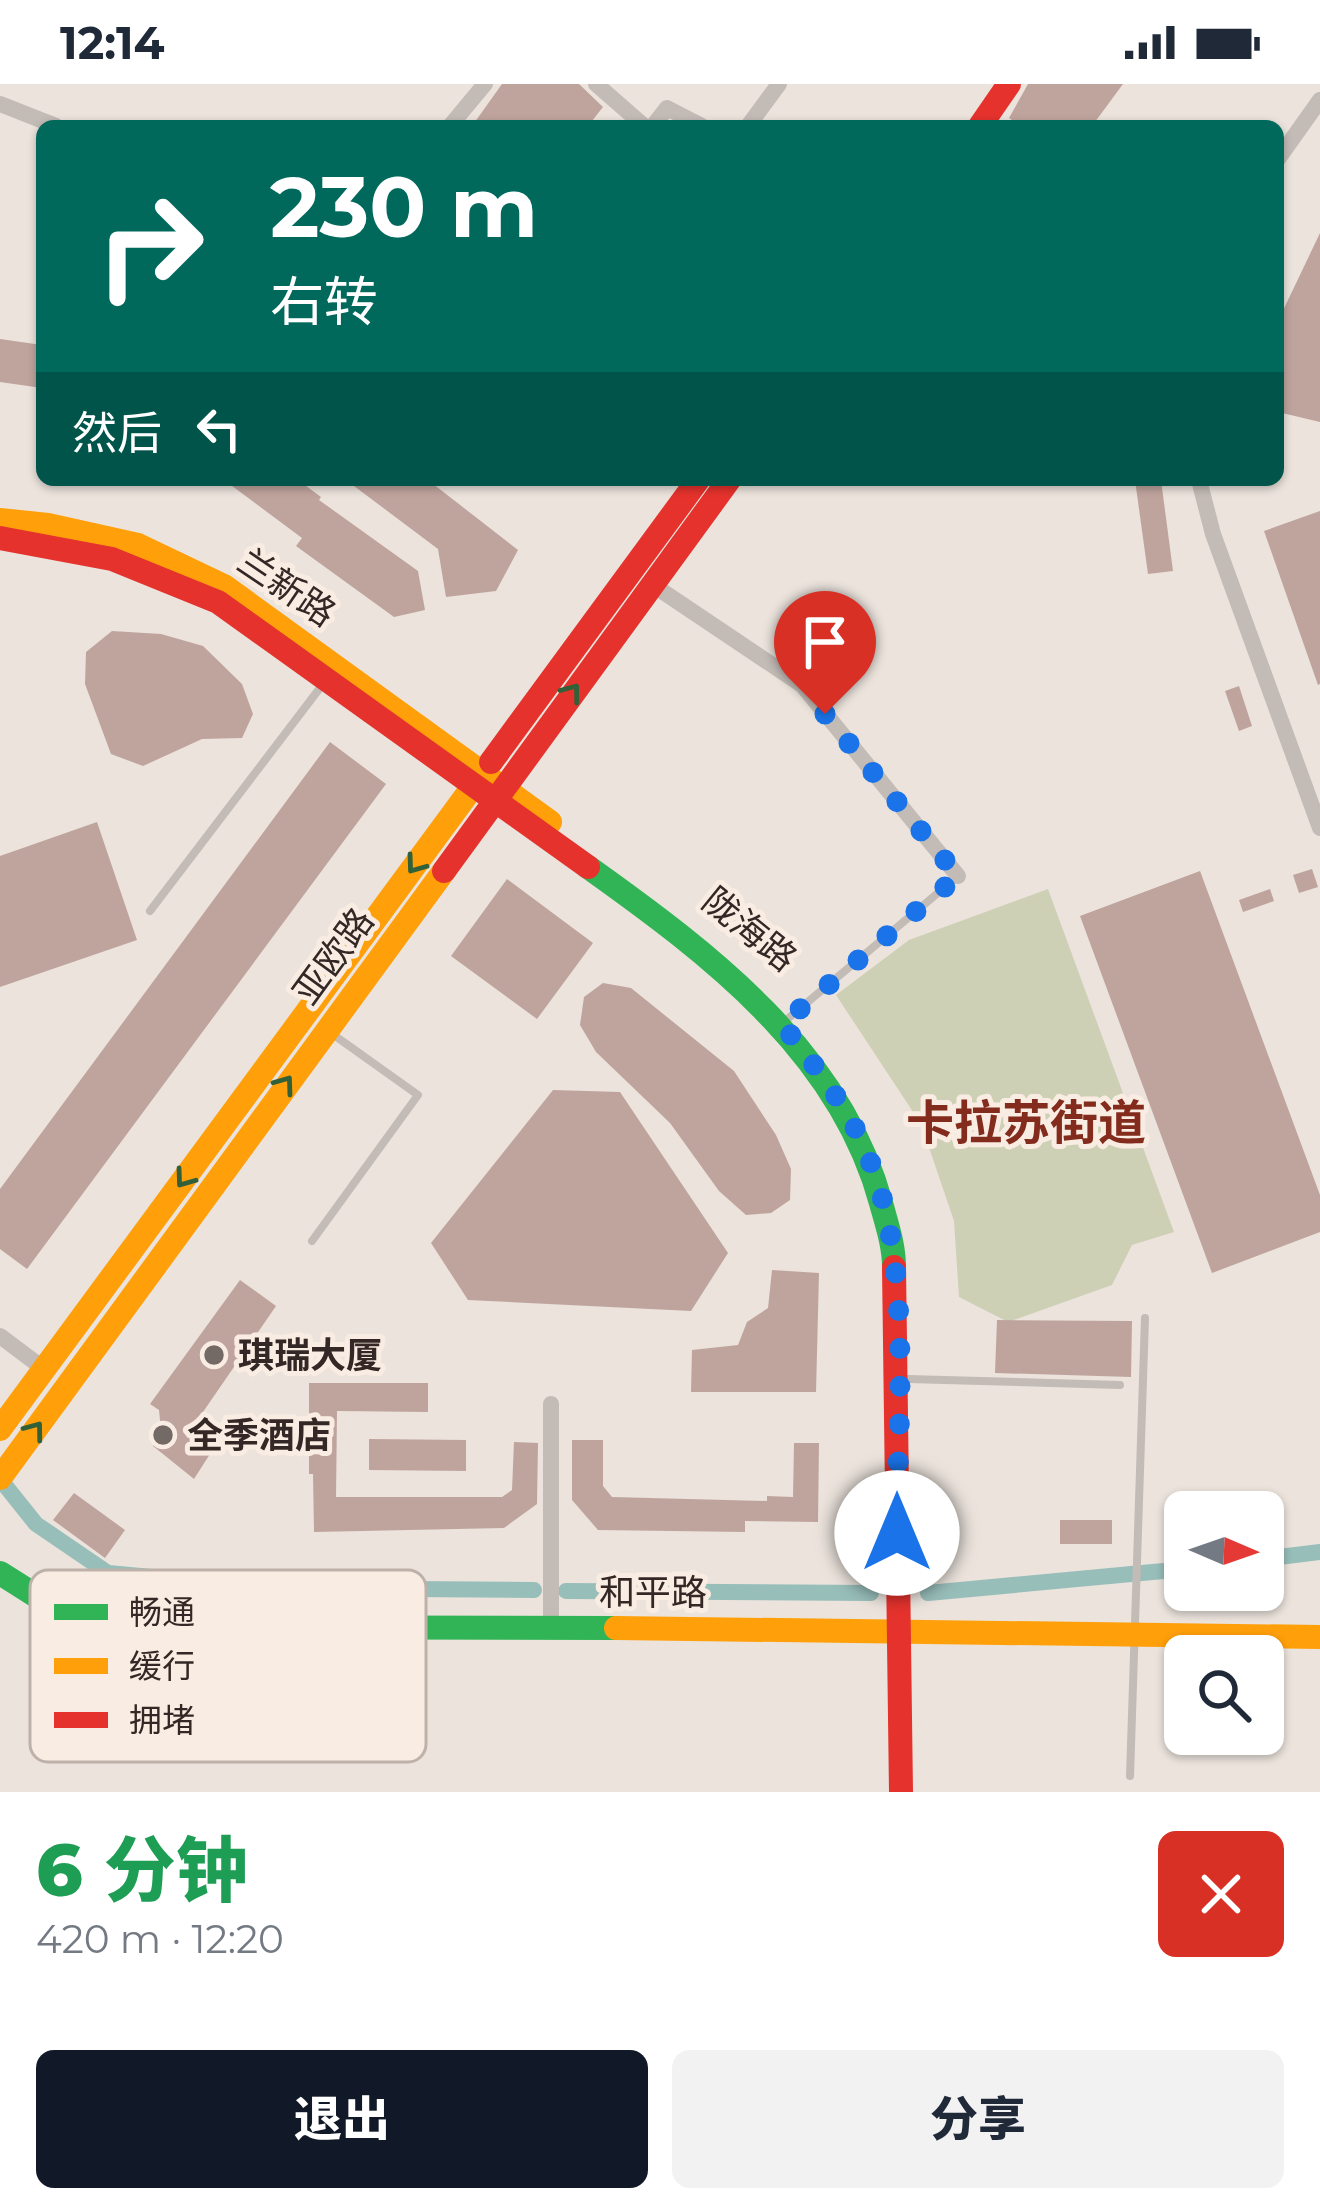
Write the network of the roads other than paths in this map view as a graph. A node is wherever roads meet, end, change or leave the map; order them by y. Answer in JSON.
{"nodes":[{"id":1,"x":485,"y":84,"type":"edge"},
{"id":2,"x":596,"y":84,"type":"edge"},
{"id":3,"x":779,"y":84,"type":"edge"},
{"id":4,"x":1009,"y":84,"type":"edge"},
{"id":5,"x":1320,"y":100,"type":"edge"},
{"id":6,"x":0,"y":104,"type":"edge"},
{"id":7,"x":41,"y":120,"type":"edge"},
{"id":8,"x":455,"y":120,"type":"edge"},
{"id":9,"x":641,"y":120,"type":"edge"},
{"id":10,"x":655,"y":120,"type":"edge"},
{"id":11,"x":690,"y":120,"type":"edge"},
{"id":12,"x":752,"y":120,"type":"edge"},
{"id":13,"x":984,"y":120,"type":"edge"},
{"id":14,"x":1284,"y":151,"type":"edge"},
{"id":15,"x":694,"y":486,"type":"edge"},
{"id":16,"x":725,"y":486,"type":"edge"},
{"id":17,"x":1201,"y":486,"type":"edge"},
{"id":18,"x":0,"y":520,"type":"edge"},
{"id":19,"x":0,"y":538,"type":"edge"},
{"id":20,"x":653,"y":585,"type":"junction"},
{"id":21,"x":332,"y":671,"type":"junction"},
{"id":22,"x":488,"y":786,"type":"junction"},
{"id":23,"x":1320,"y":829,"type":"edge"},
{"id":24,"x":958,"y":876,"type":"joint"},
{"id":25,"x":150,"y":911,"type":"dead end"},
{"id":26,"x":788,"y":1018,"type":"junction"},
{"id":27,"x":325,"y":1028,"type":"junction"},
{"id":28,"x":312,"y":1241,"type":"dead end"},
{"id":29,"x":1145,"y":1318,"type":"dead end"},
{"id":30,"x":0,"y":1336,"type":"edge"},
{"id":31,"x":44,"y":1369,"type":"junction"},
{"id":32,"x":908,"y":1379,"type":"junction"},
{"id":33,"x":1120,"y":1385,"type":"dead end"},
{"id":34,"x":550,"y":1404,"type":"dead end"},
{"id":35,"x":0,"y":1429,"type":"edge"},
{"id":36,"x":0,"y":1478,"type":"edge"},
{"id":37,"x":0,"y":1573,"type":"edge"},
{"id":38,"x":30,"y":1592,"type":"edge"},
{"id":39,"x":426,"y":1628,"type":"edge"},
{"id":40,"x":551,"y":1628,"type":"junction"},
{"id":41,"x":902,"y":1629,"type":"junction"},
{"id":42,"x":1138,"y":1633,"type":"junction"},
{"id":43,"x":1320,"y":1637,"type":"edge"},
{"id":44,"x":1130,"y":1776,"type":"dead end"},
{"id":45,"x":901,"y":1792,"type":"edge"}],
"edges":[{"from":1,"to":8,"type":"street"},
{"from":2,"to":9,"type":"street"},
{"from":3,"to":12,"type":"street"},
{"from":4,"to":13,"type":"main road"},
{"from":5,"to":14,"type":"street"},
{"from":6,"to":7,"type":"street"},
{"from":10,"to":11,"type":"street"},
{"from":15,"to":22,"type":"main road","name":"亚欧路"},
{"from":16,"to":20,"type":"main road","name":"亚欧路"},
{"from":17,"to":23,"type":"street"},
{"from":18,"to":21,"type":"main road","name":"兰新路"},
{"from":19,"to":21,"type":"main road","name":"兰新路"},
{"from":22,"to":20,"type":"main road","name":"亚欧路","one_way":true},
{"from":20,"to":24,"type":"street"},
{"from":21,"to":22,"type":"main road","name":"兰新路"},
{"from":21,"to":25,"type":"lane"},
{"from":22,"to":26,"type":"main road","name":"陇海路"},
{"from":22,"to":27,"type":"main road","name":"亚欧路"},
{"from":22,"to":31,"type":"main road","name":"亚欧路","one_way":true},
{"from":24,"to":26,"type":"lane"},
{"from":26,"to":32,"type":"main road","name":"陇海路"},
{"from":26,"to":41,"type":"main road","name":"陇海路"},
{"from":27,"to":28,"type":"lane"},
{"from":36,"to":27,"type":"main road","name":"亚欧路","one_way":true},
{"from":29,"to":42,"type":"lane"},
{"from":30,"to":31,"type":"street"},
{"from":31,"to":35,"type":"main road","name":"亚欧路"},
{"from":32,"to":33,"type":"lane"},
{"from":32,"to":41,"type":"main road","name":"陇海路"},
{"from":34,"to":40,"type":"street"},
{"from":37,"to":38,"type":"main road","name":"和平路"},
{"from":39,"to":40,"type":"main road","name":"和平路"},
{"from":40,"to":41,"type":"main road","name":"和平路"},
{"from":41,"to":42,"type":"main road","name":"和平路"},
{"from":41,"to":45,"type":"main road","name":"陇海路"},
{"from":42,"to":43,"type":"main road","name":"和平路"},
{"from":42,"to":44,"type":"lane"}]}
